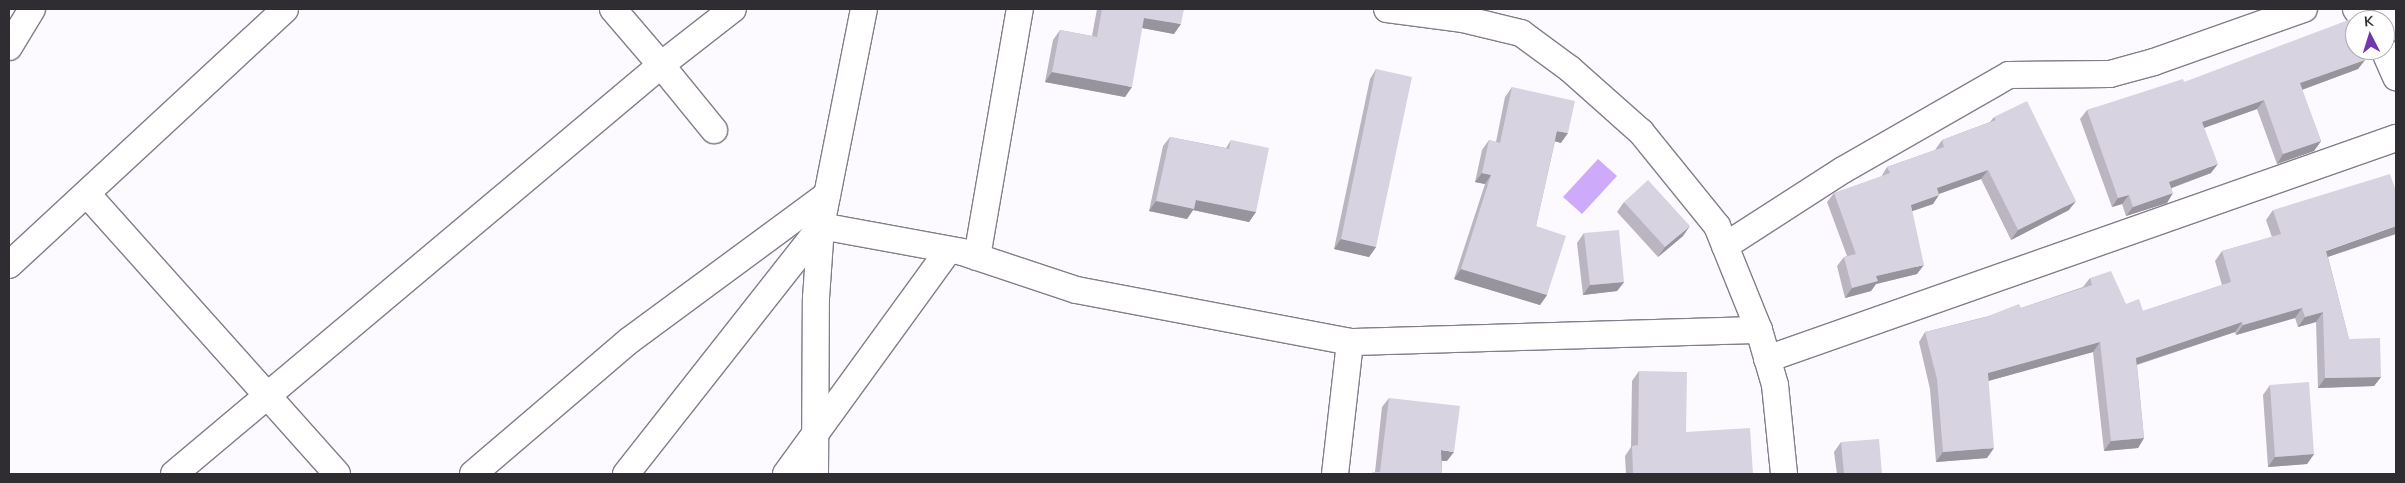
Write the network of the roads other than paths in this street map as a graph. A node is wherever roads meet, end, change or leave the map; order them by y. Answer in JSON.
{"nodes":[{"id":1,"x":32,"y":9,"type":"edge"},
{"id":2,"x":285,"y":9,"type":"edge"},
{"id":3,"x":613,"y":9,"type":"edge"},
{"id":4,"x":733,"y":9,"type":"edge"},
{"id":5,"x":864,"y":9,"type":"edge"},
{"id":6,"x":1020,"y":9,"type":"edge"},
{"id":7,"x":1387,"y":9,"type":"edge"},
{"id":8,"x":2304,"y":9,"type":"edge"},
{"id":9,"x":9,"y":47,"type":"edge"},
{"id":10,"x":2388,"y":60,"type":"edge"},
{"id":11,"x":661,"y":65,"type":"junction"},
{"id":12,"x":2396,"y":77,"type":"edge"},
{"id":13,"x":714,"y":130,"type":"dead end"},
{"id":14,"x":2396,"y":138,"type":"edge"},
{"id":15,"x":87,"y":194,"type":"junction"},
{"id":16,"x":827,"y":195,"type":"junction"},
{"id":17,"x":821,"y":226,"type":"junction"},
{"id":18,"x":1725,"y":246,"type":"junction"},
{"id":19,"x":949,"y":250,"type":"junction"},
{"id":20,"x":977,"y":257,"type":"junction"},
{"id":21,"x":9,"y":265,"type":"edge"},
{"id":22,"x":1759,"y":330,"type":"junction"},
{"id":23,"x":1350,"y":342,"type":"junction"},
{"id":24,"x":1767,"y":359,"type":"junction"},
{"id":25,"x":267,"y":394,"type":"junction"},
{"id":26,"x":814,"y":433,"type":"junction"},
{"id":27,"x":174,"y":474,"type":"edge"},
{"id":28,"x":337,"y":474,"type":"edge"},
{"id":29,"x":473,"y":474,"type":"edge"},
{"id":30,"x":626,"y":474,"type":"edge"},
{"id":31,"x":786,"y":474,"type":"edge"},
{"id":32,"x":815,"y":474,"type":"edge"},
{"id":33,"x":1335,"y":474,"type":"edge"},
{"id":34,"x":1784,"y":474,"type":"edge"}],
"edges":[{"from":1,"to":9,"type":"street"},
{"from":2,"to":15,"type":"street"},
{"from":3,"to":11,"type":"street"},
{"from":4,"to":11,"type":"street"},
{"from":5,"to":16,"type":"street"},
{"from":6,"to":20,"type":"street"},
{"from":7,"to":18,"type":"street"},
{"from":8,"to":18,"type":"street"},
{"from":10,"to":12,"type":"street"},
{"from":11,"to":13,"type":"street"},
{"from":11,"to":25,"type":"street"},
{"from":14,"to":24,"type":"street"},
{"from":15,"to":21,"type":"street"},
{"from":15,"to":25,"type":"street"},
{"from":16,"to":17,"type":"street"},
{"from":16,"to":29,"type":"street"},
{"from":17,"to":19,"type":"street"},
{"from":17,"to":26,"type":"street"},
{"from":17,"to":30,"type":"street"},
{"from":18,"to":22,"type":"street"},
{"from":19,"to":20,"type":"street"},
{"from":19,"to":26,"type":"street"},
{"from":20,"to":23,"type":"street"},
{"from":22,"to":23,"type":"street"},
{"from":22,"to":24,"type":"street"},
{"from":23,"to":33,"type":"street"},
{"from":24,"to":34,"type":"street"},
{"from":25,"to":27,"type":"street"},
{"from":25,"to":28,"type":"street"},
{"from":26,"to":31,"type":"street"},
{"from":26,"to":32,"type":"street"}]}
